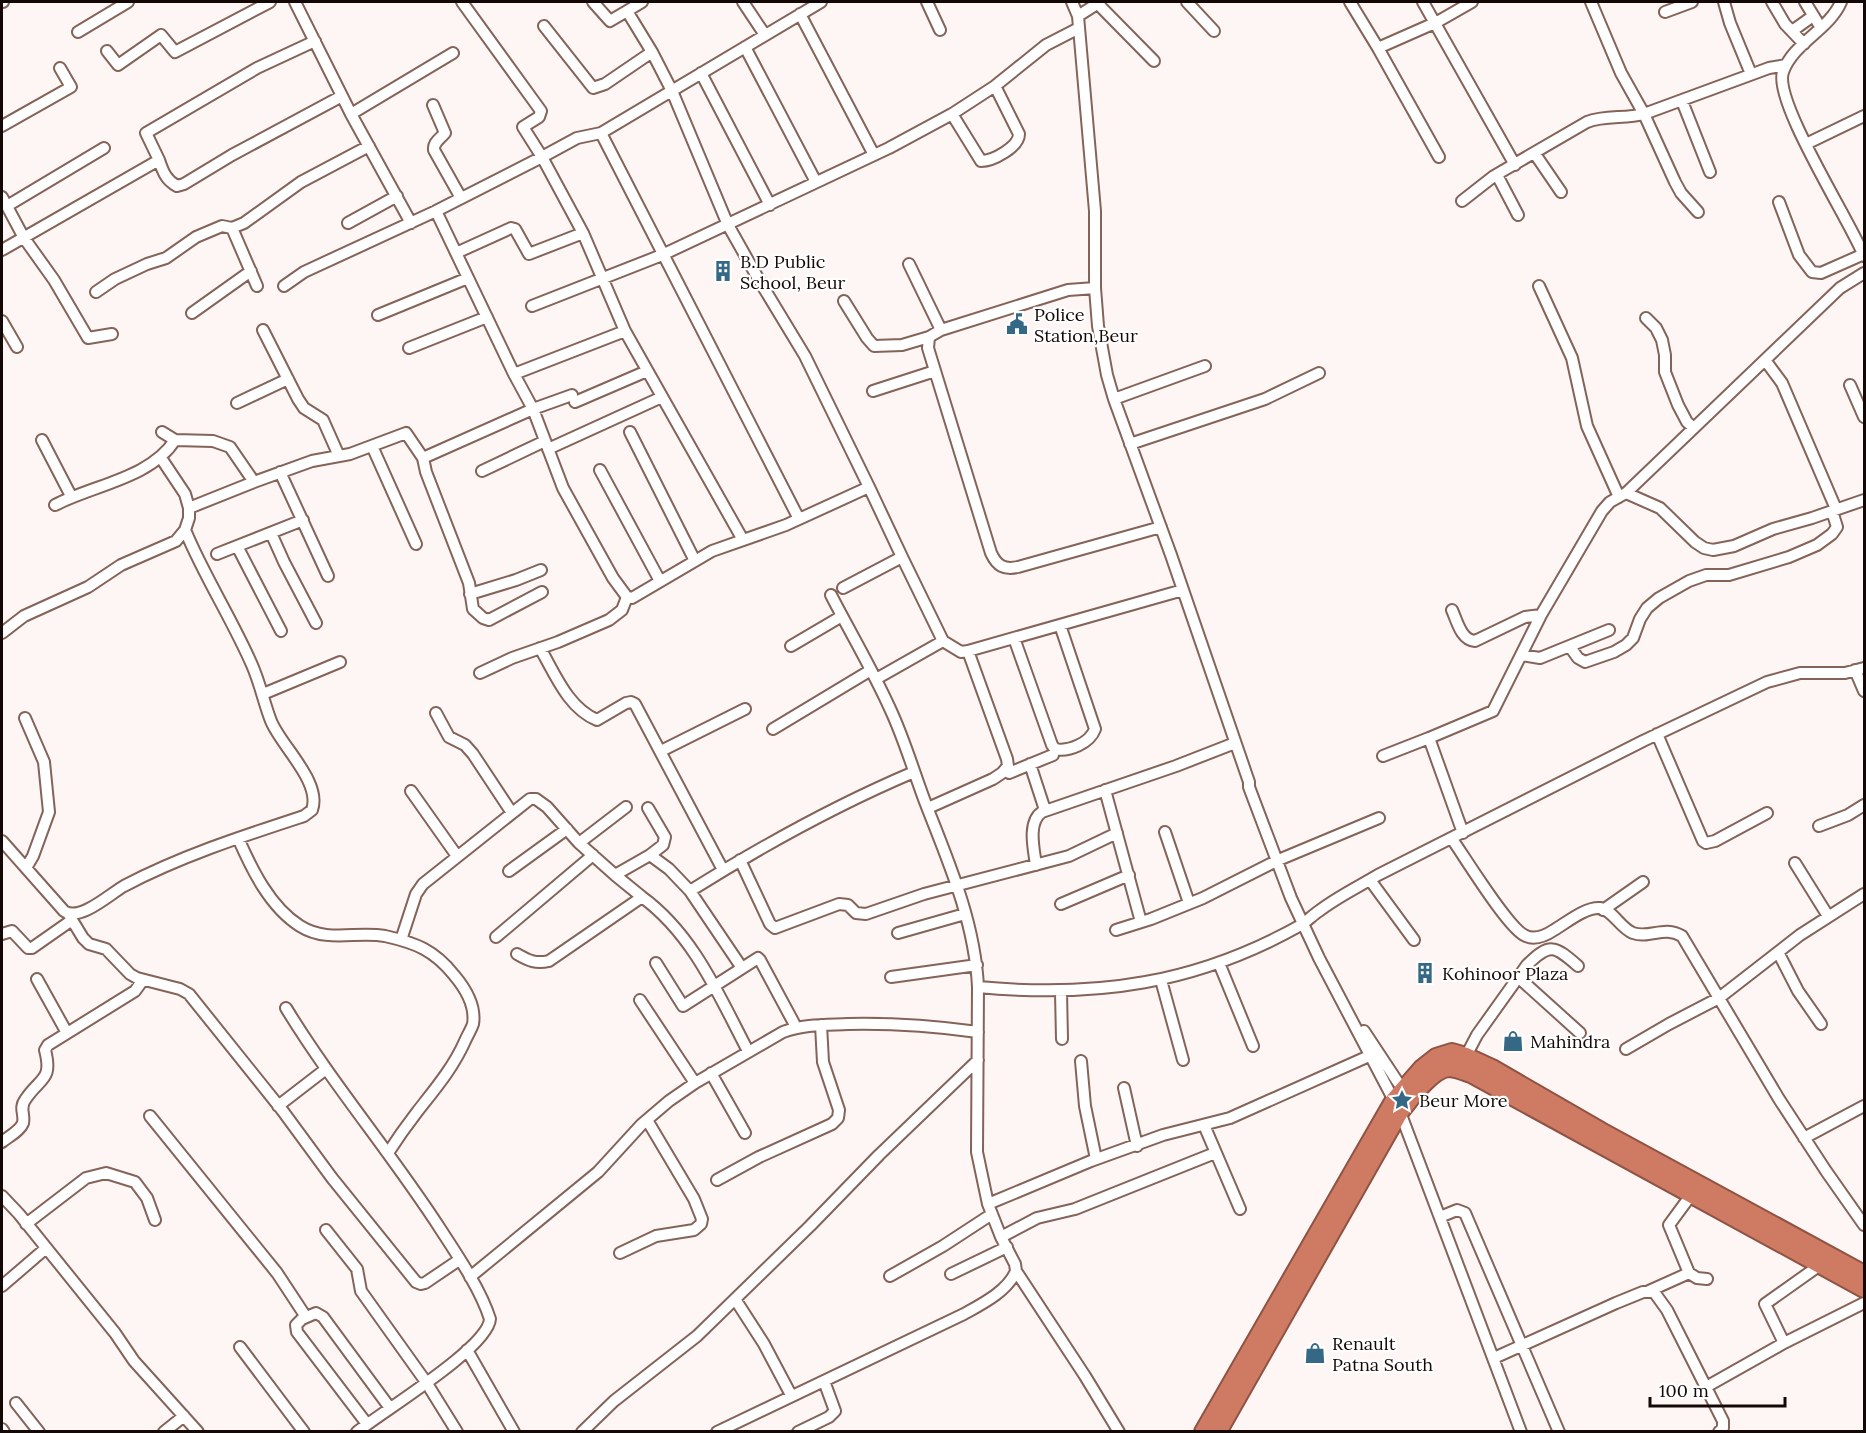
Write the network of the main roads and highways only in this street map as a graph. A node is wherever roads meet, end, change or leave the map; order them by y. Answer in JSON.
{"nodes":[{"id":1,"x":1402,"y":1100,"type":"junction"},
{"id":2,"x":1694,"y":1189,"type":"junction"},
{"id":3,"x":1302,"y":1273,"type":"junction"},
{"id":4,"x":1864,"y":1274,"type":"edge"},
{"id":5,"x":1864,"y":1289,"type":"edge"},
{"id":6,"x":1203,"y":1431,"type":"edge"},
{"id":7,"x":1218,"y":1431,"type":"edge"}],
"edges":[{"from":1,"to":2,"type":"highway"},
{"from":1,"to":2,"type":"highway"},
{"from":1,"to":3,"type":"highway"},
{"from":2,"to":4,"type":"highway"},
{"from":2,"to":5,"type":"highway"},
{"from":3,"to":6,"type":"highway"},
{"from":3,"to":7,"type":"highway"}]}
